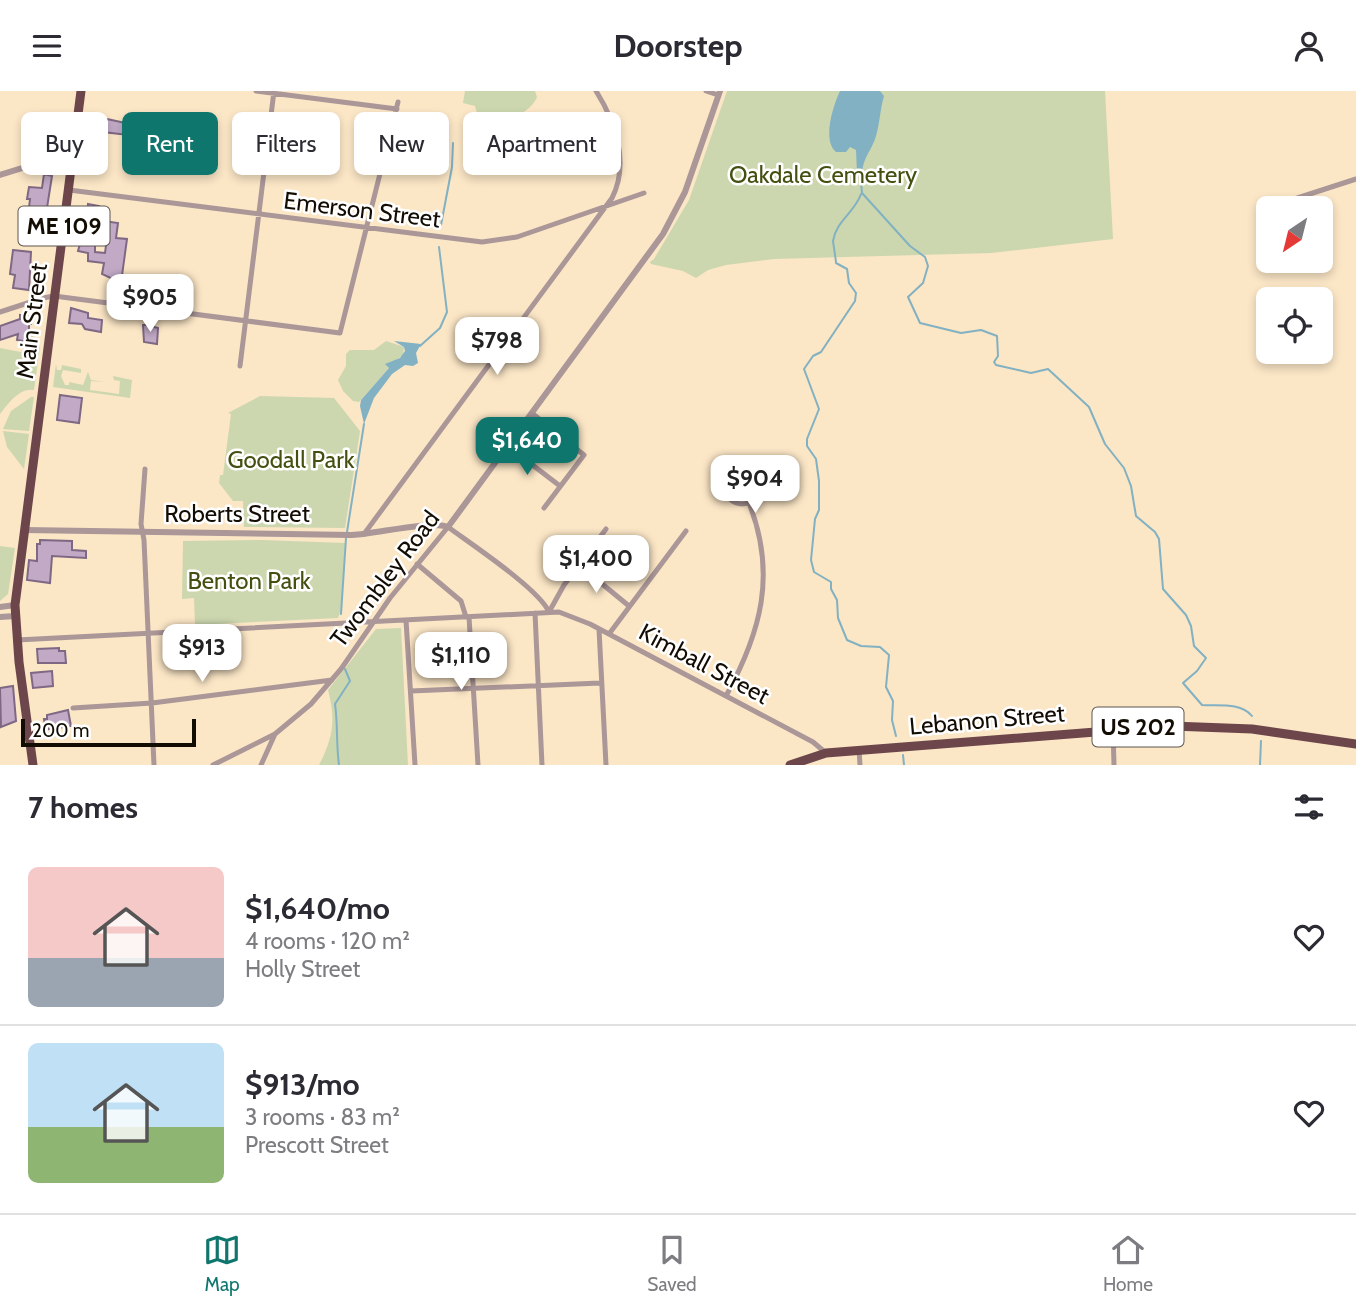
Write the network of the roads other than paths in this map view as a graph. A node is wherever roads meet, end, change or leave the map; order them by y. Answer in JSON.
{"nodes":[{"id":1,"x":81,"y":91,"type":"edge"},
{"id":2,"x":256,"y":91,"type":"edge"},
{"id":3,"x":596,"y":91,"type":"edge"},
{"id":4,"x":706,"y":91,"type":"edge"},
{"id":5,"x":274,"y":92,"type":"edge"},
{"id":6,"x":719,"y":93,"type":"edge"},
{"id":7,"x":79,"y":112,"type":"edge"},
{"id":8,"x":21,"y":168,"type":"edge"},
{"id":9,"x":0,"y":175,"type":"edge"},
{"id":10,"x":71,"y":175,"type":"edge"},
{"id":11,"x":1356,"y":179,"type":"edge"},
{"id":12,"x":69,"y":190,"type":"junction"},
{"id":13,"x":644,"y":193,"type":"dead end"},
{"id":14,"x":1301,"y":196,"type":"edge"},
{"id":15,"x":608,"y":205,"type":"junction"},
{"id":16,"x":257,"y":214,"type":"junction"},
{"id":17,"x":367,"y":228,"type":"junction"},
{"id":18,"x":54,"y":296,"type":"junction"},
{"id":19,"x":0,"y":312,"type":"edge"},
{"id":20,"x":244,"y":321,"type":"junction"},
{"id":21,"x":240,"y":366,"type":"dead end"},
{"id":22,"x":533,"y":414,"type":"junction"},
{"id":23,"x":509,"y":447,"type":"junction"},
{"id":24,"x":145,"y":468,"type":"dead end"},
{"id":25,"x":560,"y":486,"type":"junction"},
{"id":26,"x":749,"y":503,"type":"junction"},
{"id":27,"x":544,"y":508,"type":"dead end"},
{"id":28,"x":448,"y":527,"type":"junction"},
{"id":29,"x":606,"y":529,"type":"dead end"},
{"id":30,"x":24,"y":530,"type":"junction"},
{"id":31,"x":686,"y":531,"type":"dead end"},
{"id":32,"x":143,"y":533,"type":"junction"},
{"id":33,"x":364,"y":534,"type":"junction"},
{"id":34,"x":417,"y":564,"type":"junction"},
{"id":35,"x":579,"y":565,"type":"junction"},
{"id":36,"x":15,"y":605,"type":"junction"},
{"id":37,"x":629,"y":606,"type":"junction"},
{"id":38,"x":0,"y":607,"type":"edge"},
{"id":39,"x":549,"y":612,"type":"junction"},
{"id":40,"x":535,"y":613,"type":"junction"},
{"id":41,"x":15,"y":616,"type":"junction"},
{"id":42,"x":0,"y":617,"type":"edge"},
{"id":43,"x":468,"y":617,"type":"junction"},
{"id":44,"x":406,"y":620,"type":"junction"},
{"id":45,"x":375,"y":621,"type":"junction"},
{"id":46,"x":599,"y":629,"type":"junction"},
{"id":47,"x":149,"y":633,"type":"junction"},
{"id":48,"x":609,"y":634,"type":"junction"},
{"id":49,"x":17,"y":640,"type":"junction"},
{"id":50,"x":332,"y":680,"type":"junction"},
{"id":51,"x":600,"y":683,"type":"junction"},
{"id":52,"x":537,"y":685,"type":"junction"},
{"id":53,"x":474,"y":688,"type":"junction"},
{"id":54,"x":411,"y":691,"type":"junction"},
{"id":55,"x":726,"y":696,"type":"junction"},
{"id":56,"x":152,"y":703,"type":"junction"},
{"id":57,"x":73,"y":708,"type":"dead end"},
{"id":58,"x":1113,"y":729,"type":"junction"},
{"id":59,"x":275,"y":734,"type":"junction"},
{"id":60,"x":1356,"y":744,"type":"edge"},
{"id":61,"x":859,"y":749,"type":"junction"},
{"id":62,"x":825,"y":753,"type":"junction"},
{"id":63,"x":33,"y":765,"type":"edge"},
{"id":64,"x":154,"y":765,"type":"edge"},
{"id":65,"x":213,"y":765,"type":"edge"},
{"id":66,"x":261,"y":765,"type":"edge"},
{"id":67,"x":415,"y":765,"type":"edge"},
{"id":68,"x":478,"y":765,"type":"edge"},
{"id":69,"x":542,"y":765,"type":"edge"},
{"id":70,"x":606,"y":765,"type":"edge"},
{"id":71,"x":790,"y":765,"type":"edge"},
{"id":72,"x":860,"y":765,"type":"edge"},
{"id":73,"x":1114,"y":765,"type":"edge"}],
"edges":[{"from":1,"to":7,"type":"highway","name":"Main Street","number":"ME 109"},
{"from":2,"to":5,"type":"street"},
{"from":3,"to":15,"type":"street"},
{"from":4,"to":6,"type":"street"},
{"from":5,"to":16,"type":"street"},
{"from":5,"to":17,"type":"street"},
{"from":6,"to":22,"type":"street","name":"Twombley Road"},
{"from":8,"to":9,"type":"street"},
{"from":10,"to":12,"type":"highway","name":"Main Street","number":"ME 109"},
{"from":11,"to":14,"type":"street"},
{"from":12,"to":16,"type":"street","name":"Emerson Street"},
{"from":12,"to":18,"type":"highway","name":"Main Street","number":"ME 109"},
{"from":13,"to":15,"type":"street","name":"Emerson Street"},
{"from":15,"to":17,"type":"street","name":"Emerson Street"},
{"from":15,"to":33,"type":"street"},
{"from":16,"to":17,"type":"street","name":"Emerson Street"},
{"from":16,"to":20,"type":"street"},
{"from":17,"to":20,"type":"street"},
{"from":18,"to":19,"type":"street"},
{"from":18,"to":20,"type":"street"},
{"from":18,"to":30,"type":"highway","name":"Main Street","number":"ME 109"},
{"from":20,"to":21,"type":"street"},
{"from":22,"to":23,"type":"street","name":"Twombley Road"},
{"from":22,"to":25,"type":"street"},
{"from":23,"to":25,"type":"street"},
{"from":23,"to":28,"type":"street","name":"Twombley Road"},
{"from":24,"to":32,"type":"street"},
{"from":25,"to":27,"type":"street"},
{"from":26,"to":26,"type":"street"},
{"from":26,"to":55,"type":"street"},
{"from":28,"to":33,"type":"street","name":"Roberts Street"},
{"from":28,"to":34,"type":"street","name":"Twombley Road"},
{"from":28,"to":39,"type":"street"},
{"from":29,"to":35,"type":"street"},
{"from":30,"to":32,"type":"street","name":"Roberts Street"},
{"from":30,"to":36,"type":"highway","name":"Main Street","number":"ME 109"},
{"from":31,"to":37,"type":"street"},
{"from":32,"to":33,"type":"street","name":"Roberts Street"},
{"from":32,"to":47,"type":"street"},
{"from":34,"to":43,"type":"street"},
{"from":34,"to":45,"type":"street","name":"Twombley Road"},
{"from":35,"to":37,"type":"street"},
{"from":35,"to":39,"type":"street"},
{"from":36,"to":38,"type":"street"},
{"from":36,"to":41,"type":"highway","name":"Main Street","number":"ME 109"},
{"from":37,"to":48,"type":"street"},
{"from":39,"to":40,"type":"street","name":"Kimball Street"},
{"from":39,"to":46,"type":"street","name":"Kimball Street"},
{"from":40,"to":43,"type":"street","name":"Kimball Street"},
{"from":40,"to":52,"type":"street"},
{"from":41,"to":42,"type":"street"},
{"from":41,"to":49,"type":"highway","name":"Main Street","number":"ME 109"},
{"from":43,"to":44,"type":"street","name":"Kimball Street"},
{"from":43,"to":53,"type":"street"},
{"from":44,"to":45,"type":"street","name":"Kimball Street"},
{"from":44,"to":54,"type":"street"},
{"from":45,"to":47,"type":"street","name":"Kimball Street"},
{"from":45,"to":50,"type":"street","name":"Twombley Road"},
{"from":46,"to":48,"type":"street","name":"Kimball Street"},
{"from":46,"to":51,"type":"street"},
{"from":47,"to":49,"type":"street","name":"Kimball Street"},
{"from":47,"to":56,"type":"street"},
{"from":48,"to":55,"type":"street","name":"Kimball Street"},
{"from":49,"to":63,"type":"highway","name":"Main Street","number":"ME 109"},
{"from":50,"to":56,"type":"street"},
{"from":50,"to":59,"type":"street","name":"Twombley Road"},
{"from":51,"to":52,"type":"street"},
{"from":51,"to":70,"type":"street"},
{"from":52,"to":53,"type":"street"},
{"from":52,"to":69,"type":"street"},
{"from":53,"to":54,"type":"street"},
{"from":53,"to":68,"type":"street"},
{"from":54,"to":67,"type":"street"},
{"from":55,"to":62,"type":"street","name":"Kimball Street"},
{"from":56,"to":57,"type":"street"},
{"from":56,"to":64,"type":"street"},
{"from":58,"to":60,"type":"highway","name":"Lebanon Street","number":"US 202"},
{"from":58,"to":61,"type":"highway","name":"Lebanon Street","number":"US 202"},
{"from":58,"to":73,"type":"street"},
{"from":59,"to":65,"type":"street","name":"Twombley Road"},
{"from":59,"to":66,"type":"street"},
{"from":61,"to":62,"type":"highway","name":"Lebanon Street","number":"US 202"},
{"from":61,"to":72,"type":"street"},
{"from":62,"to":71,"type":"highway","name":"Lebanon Street","number":"US 202"}]}
